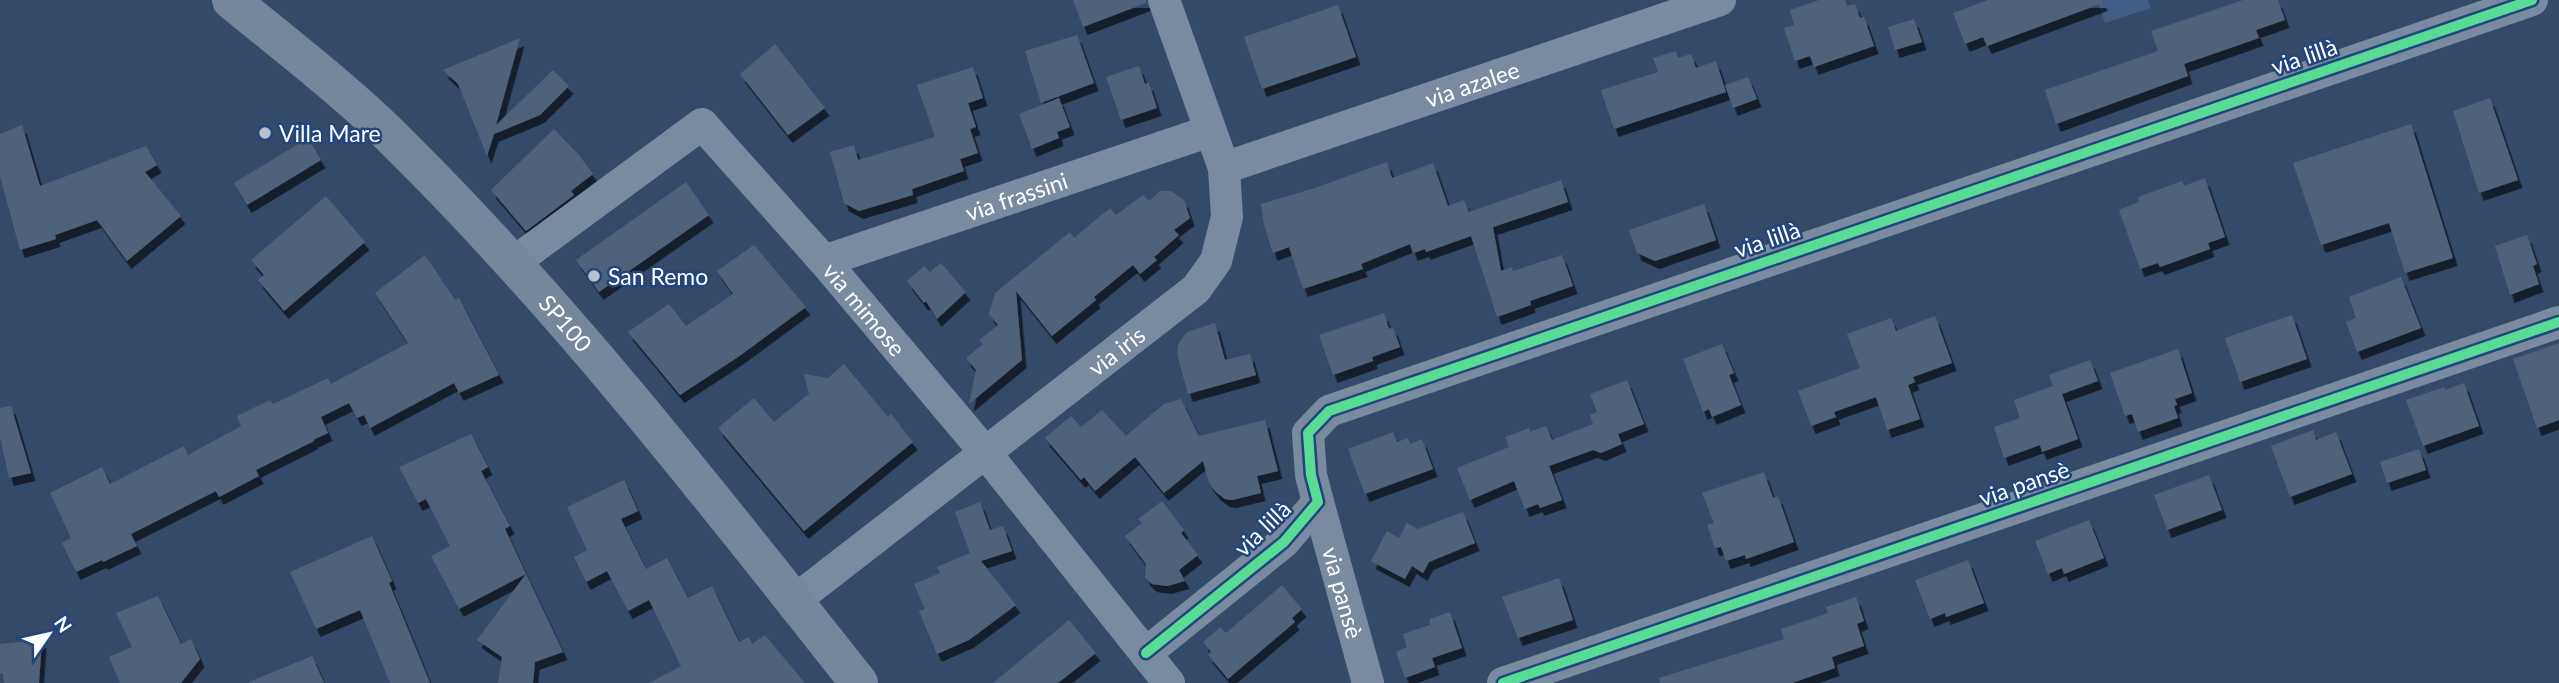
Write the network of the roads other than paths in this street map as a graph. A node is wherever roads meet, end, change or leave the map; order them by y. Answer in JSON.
{"nodes":[{"id":1,"x":231,"y":0,"type":"edge"},
{"id":2,"x":1164,"y":0,"type":"edge"},
{"id":3,"x":1720,"y":0,"type":"edge"},
{"id":4,"x":2532,"y":0,"type":"edge"},
{"id":5,"x":1210,"y":131,"type":"junction"},
{"id":6,"x":1224,"y":168,"type":"junction"},
{"id":7,"x":824,"y":261,"type":"junction"},
{"id":8,"x":513,"y":263,"type":"junction"},
{"id":9,"x":2559,"y":322,"type":"edge"},
{"id":10,"x":984,"y":451,"type":"junction"},
{"id":11,"x":1318,"y":502,"type":"junction"},
{"id":12,"x":794,"y":601,"type":"junction"},
{"id":13,"x":1155,"y":673,"type":"edge"},
{"id":14,"x":859,"y":683,"type":"edge"},
{"id":15,"x":1368,"y":683,"type":"edge"},
{"id":16,"x":1503,"y":683,"type":"edge"}],
"edges":[{"from":1,"to":8,"type":"main road","name":"SP100","number":"SP100"},
{"from":2,"to":5,"type":"street","name":"via iris"},
{"from":3,"to":6,"type":"street","name":"via azalee"},
{"from":4,"to":11,"type":"street","name":"via lillà"},
{"from":5,"to":6,"type":"street","name":"via iris"},
{"from":5,"to":7,"type":"street","name":"via frassini"},
{"from":6,"to":10,"type":"street","name":"via iris"},
{"from":7,"to":8,"type":"street","name":"via mimose"},
{"from":7,"to":10,"type":"street","name":"via mimose"},
{"from":8,"to":12,"type":"main road","name":"SP100","number":"SP100"},
{"from":9,"to":16,"type":"street","name":"via pansè"},
{"from":10,"to":12,"type":"street","name":"via iris"},
{"from":10,"to":13,"type":"street","name":"via mimose"},
{"from":11,"to":13,"type":"street","name":"via lillà"},
{"from":11,"to":15,"type":"street","name":"via pansè"},
{"from":12,"to":14,"type":"main road","name":"SP100","number":"SP100"}]}
